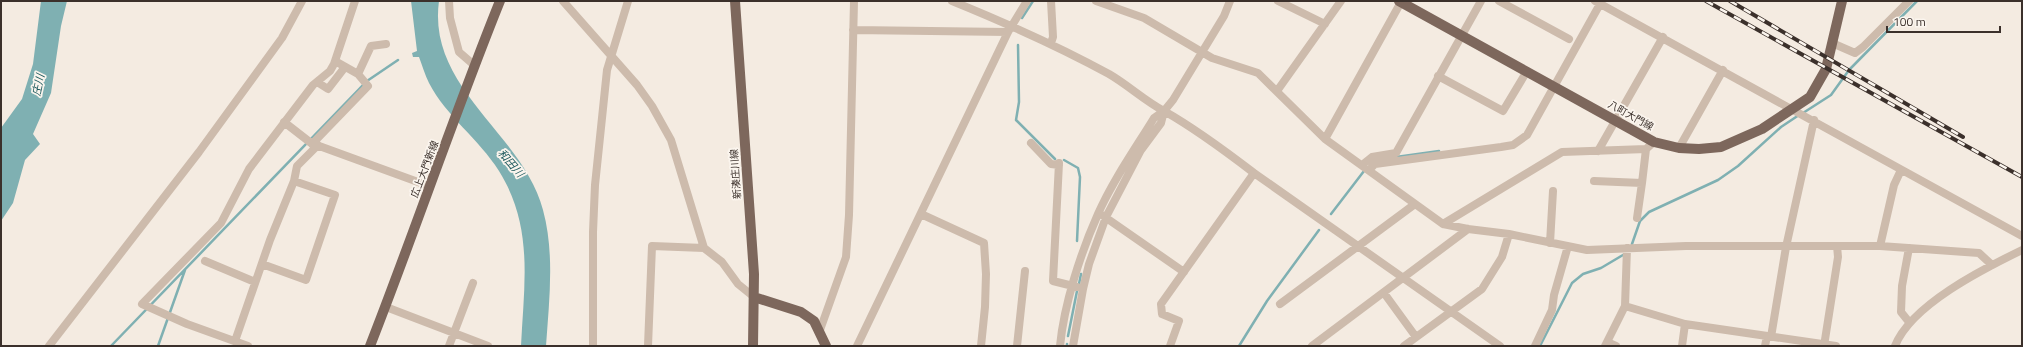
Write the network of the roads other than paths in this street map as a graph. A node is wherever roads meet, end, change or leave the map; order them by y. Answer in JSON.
{"nodes":[{"id":1,"x":302,"y":1,"type":"edge"},
{"id":2,"x":355,"y":1,"type":"edge"},
{"id":3,"x":449,"y":1,"type":"edge"},
{"id":4,"x":500,"y":1,"type":"edge"},
{"id":5,"x":564,"y":1,"type":"edge"},
{"id":6,"x":628,"y":1,"type":"edge"},
{"id":7,"x":735,"y":1,"type":"edge"},
{"id":8,"x":854,"y":1,"type":"edge"},
{"id":9,"x":952,"y":1,"type":"edge"},
{"id":10,"x":1028,"y":1,"type":"edge"},
{"id":11,"x":1051,"y":1,"type":"edge"},
{"id":12,"x":1096,"y":1,"type":"edge"},
{"id":13,"x":1230,"y":1,"type":"edge"},
{"id":14,"x":1278,"y":1,"type":"edge"},
{"id":15,"x":1341,"y":1,"type":"edge"},
{"id":16,"x":1400,"y":1,"type":"edge"},
{"id":17,"x":1481,"y":1,"type":"edge"},
{"id":18,"x":1499,"y":1,"type":"edge"},
{"id":19,"x":1842,"y":1,"type":"edge"},
{"id":20,"x":1909,"y":1,"type":"edge"},
{"id":21,"x":1598,"y":2,"type":"edge"},
{"id":22,"x":1325,"y":24,"type":"junction"},
{"id":23,"x":1010,"y":29,"type":"junction"},
{"id":24,"x":853,"y":30,"type":"junction"},
{"id":25,"x":1462,"y":36,"type":"junction"},
{"id":26,"x":1662,"y":37,"type":"junction"},
{"id":27,"x":1569,"y":39,"type":"dead end"},
{"id":28,"x":1051,"y":43,"type":"junction"},
{"id":29,"x":1832,"y":43,"type":"junction"},
{"id":30,"x":386,"y":44,"type":"dead end"},
{"id":31,"x":1203,"y":52,"type":"junction"},
{"id":32,"x":611,"y":56,"type":"junction"},
{"id":33,"x":335,"y":61,"type":"junction"},
{"id":34,"x":345,"y":67,"type":"junction"},
{"id":35,"x":472,"y":70,"type":"junction"},
{"id":36,"x":1723,"y":70,"type":"junction"},
{"id":37,"x":1526,"y":71,"type":"junction"},
{"id":38,"x":358,"y":74,"type":"junction"},
{"id":39,"x":1438,"y":76,"type":"junction"},
{"id":40,"x":317,"y":82,"type":"junction"},
{"id":41,"x":1555,"y":87,"type":"junction"},
{"id":42,"x":1277,"y":91,"type":"junction"},
{"id":43,"x":1793,"y":108,"type":"junction"},
{"id":44,"x":1164,"y":111,"type":"junction"},
{"id":45,"x":1615,"y":120,"type":"junction"},
{"id":46,"x":1814,"y":120,"type":"junction"},
{"id":47,"x":284,"y":122,"type":"junction"},
{"id":48,"x":1325,"y":139,"type":"junction"},
{"id":49,"x":1654,"y":142,"type":"junction"},
{"id":50,"x":312,"y":143,"type":"junction"},
{"id":51,"x":1031,"y":143,"type":"dead end"},
{"id":52,"x":1679,"y":148,"type":"junction"},
{"id":53,"x":1646,"y":149,"type":"junction"},
{"id":54,"x":1598,"y":151,"type":"junction"},
{"id":55,"x":1362,"y":165,"type":"junction"},
{"id":56,"x":1369,"y":170,"type":"junction"},
{"id":57,"x":1901,"y":170,"type":"junction"},
{"id":58,"x":1254,"y":173,"type":"junction"},
{"id":59,"x":294,"y":180,"type":"junction"},
{"id":60,"x":1594,"y":181,"type":"dead end"},
{"id":61,"x":1642,"y":182,"type":"junction"},
{"id":62,"x":429,"y":186,"type":"junction"},
{"id":63,"x":1553,"y":191,"type":"dead end"},
{"id":64,"x":1415,"y":204,"type":"junction"},
{"id":65,"x":921,"y":214,"type":"junction"},
{"id":66,"x":1102,"y":215,"type":"junction"},
{"id":67,"x":1637,"y":218,"type":"dead end"},
{"id":68,"x":1443,"y":224,"type":"junction"},
{"id":69,"x":1468,"y":230,"type":"junction"},
{"id":70,"x":1509,"y":234,"type":"junction"},
{"id":71,"x":2022,"y":236,"type":"edge"},
{"id":72,"x":1550,"y":243,"type":"junction"},
{"id":73,"x":1357,"y":246,"type":"junction"},
{"id":74,"x":1568,"y":246,"type":"junction"},
{"id":75,"x":1837,"y":246,"type":"junction"},
{"id":76,"x":1880,"y":246,"type":"junction"},
{"id":77,"x":1786,"y":247,"type":"junction"},
{"id":78,"x":704,"y":248,"type":"junction"},
{"id":79,"x":1627,"y":248,"type":"junction"},
{"id":80,"x":1909,"y":248,"type":"junction"},
{"id":81,"x":2022,"y":250,"type":"edge"},
{"id":82,"x":205,"y":261,"type":"dead end"},
{"id":83,"x":262,"y":264,"type":"junction"},
{"id":84,"x":1992,"y":264,"type":"junction"},
{"id":85,"x":1025,"y":271,"type":"dead end"},
{"id":86,"x":1184,"y":272,"type":"junction"},
{"id":87,"x":1403,"y":278,"type":"junction"},
{"id":88,"x":255,"y":282,"type":"junction"},
{"id":89,"x":473,"y":283,"type":"dead end"},
{"id":90,"x":1072,"y":286,"type":"junction"},
{"id":91,"x":1082,"y":289,"type":"junction"},
{"id":92,"x":1384,"y":293,"type":"junction"},
{"id":93,"x":754,"y":297,"type":"junction"},
{"id":94,"x":1280,"y":304,"type":"dead end"},
{"id":95,"x":1625,"y":306,"type":"junction"},
{"id":96,"x":386,"y":307,"type":"junction"},
{"id":97,"x":1450,"y":312,"type":"junction"},
{"id":98,"x":1909,"y":322,"type":"junction"},
{"id":99,"x":1685,"y":324,"type":"junction"},
{"id":100,"x":820,"y":330,"type":"junction"},
{"id":101,"x":454,"y":333,"type":"junction"},
{"id":102,"x":1416,"y":337,"type":"junction"},
{"id":103,"x":1769,"y":337,"type":"junction"},
{"id":104,"x":235,"y":341,"type":"junction"},
{"id":105,"x":1606,"y":344,"type":"edge"},
{"id":106,"x":1824,"y":345,"type":"edge"},
{"id":107,"x":49,"y":346,"type":"edge"},
{"id":108,"x":248,"y":346,"type":"edge"},
{"id":109,"x":371,"y":346,"type":"edge"},
{"id":110,"x":449,"y":346,"type":"edge"},
{"id":111,"x":488,"y":346,"type":"edge"},
{"id":112,"x":593,"y":346,"type":"edge"},
{"id":113,"x":648,"y":346,"type":"edge"},
{"id":114,"x":753,"y":346,"type":"edge"},
{"id":115,"x":826,"y":346,"type":"edge"},
{"id":116,"x":857,"y":346,"type":"edge"},
{"id":117,"x":980,"y":346,"type":"edge"},
{"id":118,"x":1017,"y":346,"type":"edge"},
{"id":119,"x":1060,"y":346,"type":"edge"},
{"id":120,"x":1073,"y":346,"type":"edge"},
{"id":121,"x":1170,"y":346,"type":"edge"},
{"id":122,"x":1312,"y":346,"type":"edge"},
{"id":123,"x":1404,"y":346,"type":"edge"},
{"id":124,"x":1500,"y":346,"type":"edge"},
{"id":125,"x":1536,"y":346,"type":"edge"},
{"id":126,"x":1616,"y":346,"type":"edge"},
{"id":127,"x":1682,"y":346,"type":"edge"},
{"id":128,"x":1765,"y":346,"type":"edge"},
{"id":129,"x":1836,"y":346,"type":"edge"},
{"id":130,"x":1895,"y":346,"type":"edge"}],
"edges":[{"from":1,"to":107,"type":"street"},
{"from":2,"to":33,"type":"street"},
{"from":3,"to":35,"type":"street"},
{"from":4,"to":35,"type":"main road","name":"広上大門新線"},
{"from":5,"to":32,"type":"street"},
{"from":6,"to":32,"type":"street"},
{"from":7,"to":93,"type":"main road","name":"新湊庄川線"},
{"from":8,"to":24,"type":"street"},
{"from":9,"to":23,"type":"street"},
{"from":10,"to":23,"type":"street"},
{"from":11,"to":28,"type":"street"},
{"from":12,"to":31,"type":"street"},
{"from":13,"to":31,"type":"street"},
{"from":14,"to":22,"type":"street"},
{"from":15,"to":22,"type":"street"},
{"from":16,"to":25,"type":"main road","name":"八町大門線"},
{"from":16,"to":48,"type":"street"},
{"from":17,"to":25,"type":"street"},
{"from":18,"to":27,"type":"street"},
{"from":19,"to":29,"type":"main road","name":"八町大門線"},
{"from":20,"to":29,"type":"street"},
{"from":21,"to":26,"type":"street"},
{"from":21,"to":41,"type":"street"},
{"from":22,"to":42,"type":"street"},
{"from":23,"to":24,"type":"street"},
{"from":23,"to":28,"type":"street"},
{"from":23,"to":65,"type":"street"},
{"from":24,"to":100,"type":"street"},
{"from":25,"to":37,"type":"main road","name":"八町大門線"},
{"from":25,"to":39,"type":"street"},
{"from":26,"to":36,"type":"street"},
{"from":26,"to":45,"type":"street"},
{"from":28,"to":44,"type":"street"},
{"from":29,"to":43,"type":"main road","name":"八町大門線"},
{"from":30,"to":38,"type":"street"},
{"from":31,"to":42,"type":"street"},
{"from":31,"to":44,"type":"street"},
{"from":32,"to":78,"type":"street"},
{"from":32,"to":112,"type":"street"},
{"from":33,"to":34,"type":"street"},
{"from":33,"to":40,"type":"street"},
{"from":34,"to":38,"type":"street"},
{"from":34,"to":40,"type":"street"},
{"from":35,"to":62,"type":"main road","name":"広上大門新線"},
{"from":36,"to":43,"type":"street"},
{"from":36,"to":52,"type":"street"},
{"from":37,"to":39,"type":"street"},
{"from":37,"to":41,"type":"main road","name":"八町大門線"},
{"from":38,"to":50,"type":"street"},
{"from":39,"to":55,"type":"street"},
{"from":40,"to":47,"type":"street"},
{"from":41,"to":45,"type":"main road","name":"八町大門線"},
{"from":41,"to":56,"type":"street"},
{"from":42,"to":48,"type":"street"},
{"from":43,"to":46,"type":"street"},
{"from":43,"to":52,"type":"main road","name":"八町大門線"},
{"from":44,"to":58,"type":"street"},
{"from":44,"to":66,"type":"street"},
{"from":45,"to":49,"type":"main road","name":"八町大門線"},
{"from":45,"to":54,"type":"street"},
{"from":46,"to":57,"type":"street"},
{"from":46,"to":77,"type":"street"},
{"from":47,"to":50,"type":"street"},
{"from":47,"to":104,"type":"street"},
{"from":48,"to":55,"type":"street"},
{"from":49,"to":52,"type":"main road","name":"八町大門線"},
{"from":49,"to":53,"type":"street"},
{"from":50,"to":59,"type":"street"},
{"from":50,"to":62,"type":"street"},
{"from":51,"to":90,"type":"street"},
{"from":53,"to":54,"type":"street"},
{"from":53,"to":61,"type":"street"},
{"from":54,"to":68,"type":"street"},
{"from":55,"to":56,"type":"street"},
{"from":56,"to":64,"type":"street"},
{"from":57,"to":71,"type":"street"},
{"from":57,"to":76,"type":"street"},
{"from":58,"to":73,"type":"street"},
{"from":58,"to":86,"type":"street"},
{"from":59,"to":83,"type":"street"},
{"from":59,"to":83,"type":"street"},
{"from":60,"to":61,"type":"street"},
{"from":61,"to":67,"type":"street"},
{"from":62,"to":96,"type":"main road","name":"広上大門新線"},
{"from":63,"to":72,"type":"street"},
{"from":64,"to":68,"type":"street"},
{"from":64,"to":73,"type":"street"},
{"from":65,"to":116,"type":"street"},
{"from":65,"to":117,"type":"street"},
{"from":66,"to":86,"type":"street"},
{"from":66,"to":90,"type":"street"},
{"from":66,"to":91,"type":"street"},
{"from":68,"to":69,"type":"street"},
{"from":69,"to":70,"type":"street"},
{"from":69,"to":87,"type":"street"},
{"from":70,"to":72,"type":"street"},
{"from":70,"to":97,"type":"street"},
{"from":72,"to":74,"type":"street"},
{"from":73,"to":87,"type":"street"},
{"from":73,"to":94,"type":"street"},
{"from":74,"to":79,"type":"street"},
{"from":74,"to":125,"type":"street"},
{"from":75,"to":76,"type":"street"},
{"from":75,"to":77,"type":"street"},
{"from":75,"to":106,"type":"street"},
{"from":76,"to":80,"type":"street"},
{"from":77,"to":79,"type":"street"},
{"from":77,"to":103,"type":"street"},
{"from":78,"to":93,"type":"street"},
{"from":78,"to":113,"type":"street"},
{"from":79,"to":95,"type":"street"},
{"from":80,"to":84,"type":"street"},
{"from":80,"to":98,"type":"street"},
{"from":81,"to":84,"type":"street"},
{"from":82,"to":88,"type":"street"},
{"from":83,"to":88,"type":"street"},
{"from":84,"to":98,"type":"street"},
{"from":85,"to":118,"type":"street"},
{"from":86,"to":121,"type":"street"},
{"from":87,"to":92,"type":"street"},
{"from":87,"to":97,"type":"street"},
{"from":88,"to":104,"type":"street"},
{"from":89,"to":101,"type":"street"},
{"from":90,"to":91,"type":"street"},
{"from":90,"to":119,"type":"street"},
{"from":91,"to":120,"type":"street"},
{"from":92,"to":102,"type":"street"},
{"from":92,"to":122,"type":"street"},
{"from":93,"to":100,"type":"main road"},
{"from":93,"to":114,"type":"main road","name":"新湊庄川線"},
{"from":95,"to":99,"type":"street"},
{"from":95,"to":105,"type":"street"},
{"from":96,"to":101,"type":"street"},
{"from":96,"to":109,"type":"main road","name":"広上大門新線"},
{"from":97,"to":102,"type":"street"},
{"from":97,"to":124,"type":"street"},
{"from":98,"to":130,"type":"street"},
{"from":99,"to":103,"type":"street"},
{"from":99,"to":127,"type":"street"},
{"from":100,"to":115,"type":"main road"},
{"from":101,"to":110,"type":"street"},
{"from":101,"to":111,"type":"street"},
{"from":102,"to":123,"type":"street"},
{"from":103,"to":106,"type":"street"},
{"from":103,"to":128,"type":"street"},
{"from":104,"to":108,"type":"street"},
{"from":105,"to":126,"type":"street"},
{"from":106,"to":129,"type":"street"}]}
